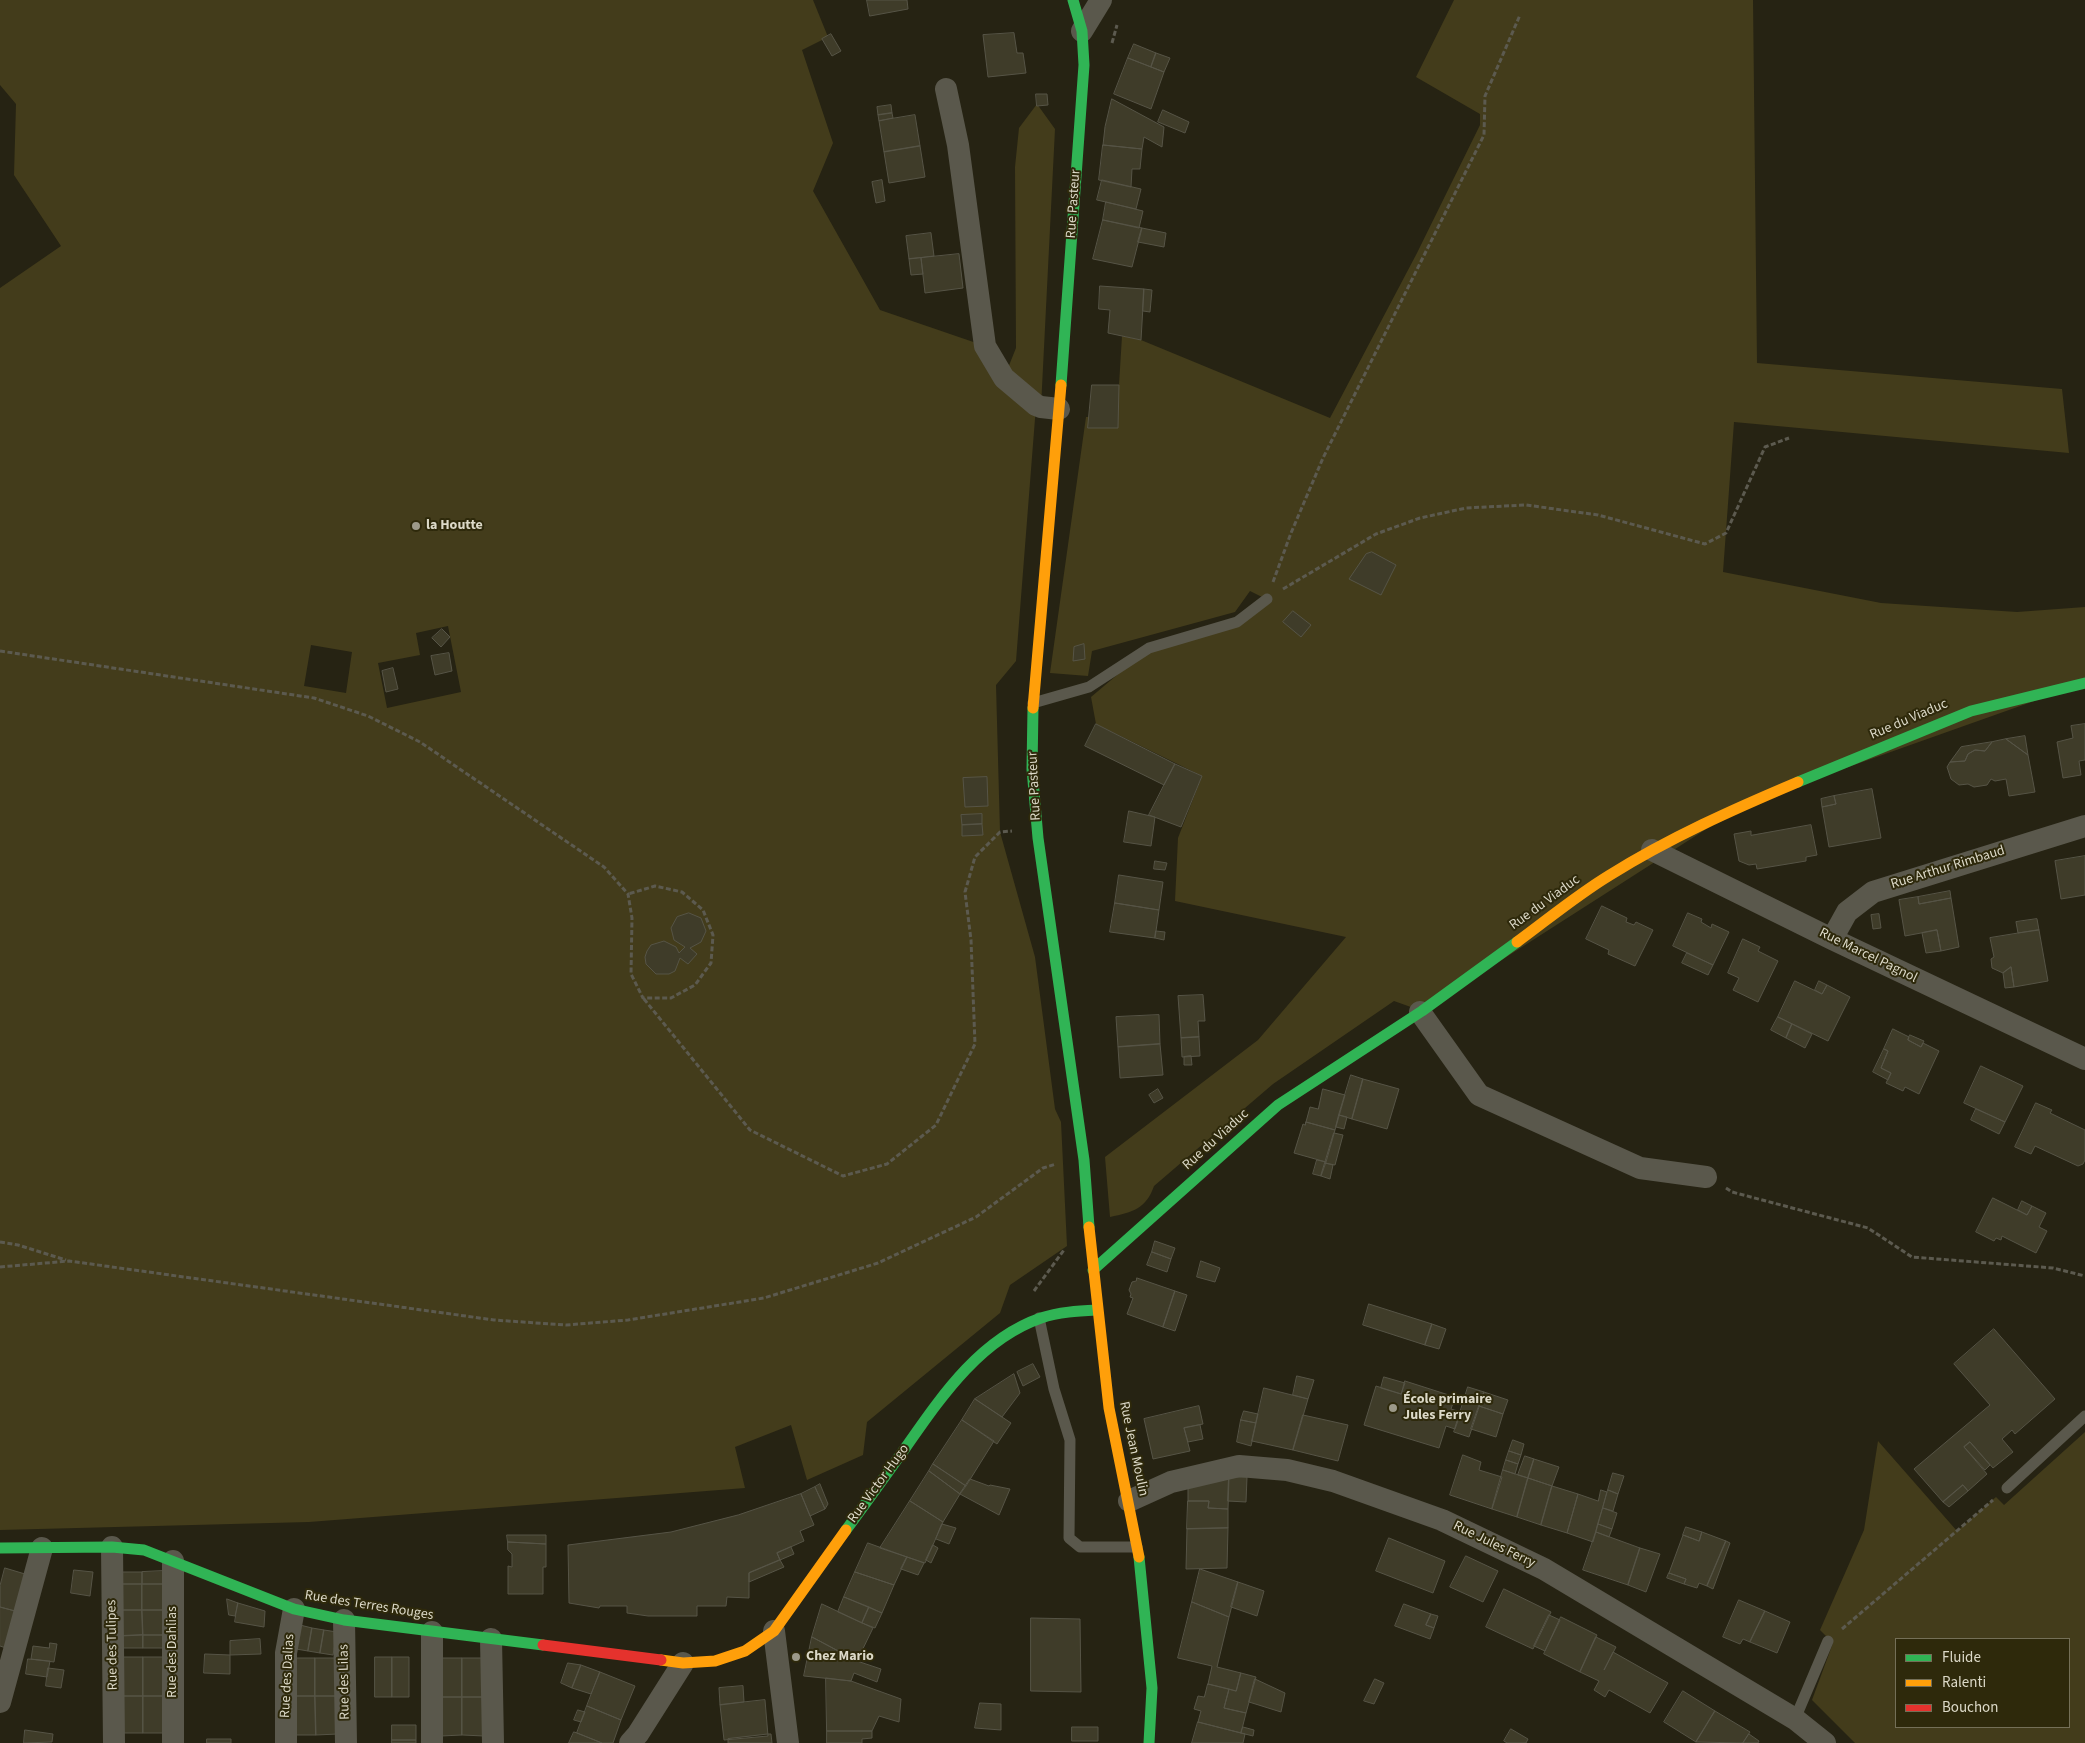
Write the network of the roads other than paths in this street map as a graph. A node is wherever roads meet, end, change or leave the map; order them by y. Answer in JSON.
{"nodes":[{"id":1,"x":1073,"y":0,"type":"edge"},
{"id":2,"x":1101,"y":0,"type":"edge"},
{"id":3,"x":1082,"y":30,"type":"junction"},
{"id":4,"x":946,"y":89,"type":"dead end"},
{"id":5,"x":1059,"y":409,"type":"junction"},
{"id":6,"x":1267,"y":599,"type":"road end"},
{"id":7,"x":2085,"y":684,"type":"edge"},
{"id":8,"x":1033,"y":703,"type":"junction"},
{"id":9,"x":2085,"y":826,"type":"edge"},
{"id":10,"x":1652,"y":850,"type":"junction"},
{"id":11,"x":1832,"y":939,"type":"junction"},
{"id":12,"x":1420,"y":1012,"type":"junction"},
{"id":13,"x":2085,"y":1059,"type":"edge"},
{"id":14,"x":1084,"y":1160,"type":"joint"},
{"id":15,"x":1706,"y":1177,"type":"road end"},
{"id":16,"x":1093,"y":1270,"type":"junction"},
{"id":17,"x":1097,"y":1310,"type":"junction"},
{"id":18,"x":1039,"y":1318,"type":"junction"},
{"id":19,"x":2085,"y":1416,"type":"edge"},
{"id":20,"x":2007,"y":1488,"type":"road end"},
{"id":21,"x":1129,"y":1501,"type":"junction"},
{"id":22,"x":112,"y":1547,"type":"junction"},
{"id":23,"x":1138,"y":1547,"type":"junction"},
{"id":24,"x":0,"y":1548,"type":"edge"},
{"id":25,"x":42,"y":1548,"type":"junction"},
{"id":26,"x":173,"y":1561,"type":"junction"},
{"id":27,"x":294,"y":1609,"type":"junction"},
{"id":28,"x":344,"y":1620,"type":"junction"},
{"id":29,"x":774,"y":1631,"type":"junction"},
{"id":30,"x":432,"y":1632,"type":"junction"},
{"id":31,"x":491,"y":1639,"type":"junction"},
{"id":32,"x":1828,"y":1641,"type":"road end"},
{"id":33,"x":683,"y":1663,"type":"junction"},
{"id":34,"x":0,"y":1702,"type":"edge"},
{"id":35,"x":1795,"y":1719,"type":"junction"},
{"id":36,"x":114,"y":1743,"type":"edge"},
{"id":37,"x":173,"y":1743,"type":"edge"},
{"id":38,"x":286,"y":1743,"type":"edge"},
{"id":39,"x":346,"y":1743,"type":"edge"},
{"id":40,"x":432,"y":1743,"type":"edge"},
{"id":41,"x":493,"y":1743,"type":"edge"},
{"id":42,"x":630,"y":1743,"type":"edge"},
{"id":43,"x":788,"y":1743,"type":"edge"},
{"id":44,"x":1149,"y":1743,"type":"edge"},
{"id":45,"x":1825,"y":1743,"type":"edge"}],
"edges":[{"from":1,"to":3,"type":"street","name":"Rue Pasteur"},
{"from":2,"to":3,"type":"street"},
{"from":3,"to":5,"type":"street","name":"Rue Pasteur"},
{"from":4,"to":5,"type":"street"},
{"from":5,"to":8,"type":"street","name":"Rue Pasteur"},
{"from":6,"to":8,"type":"lane"},
{"from":7,"to":10,"type":"street","name":"Rue du Viaduc"},
{"from":8,"to":14,"type":"street","name":"Rue Pasteur"},
{"from":9,"to":11,"type":"street","name":"Rue Arthur Rimbaud"},
{"from":10,"to":11,"type":"street","name":"Rue Marcel Pagnol"},
{"from":10,"to":12,"type":"street","name":"Rue du Viaduc"},
{"from":11,"to":13,"type":"street","name":"Rue Marcel Pagnol"},
{"from":12,"to":15,"type":"street"},
{"from":12,"to":16,"type":"street","name":"Rue du Viaduc"},
{"from":14,"to":16,"type":"street","name":"Rue Jean Moulin"},
{"from":16,"to":17,"type":"street","name":"Rue Jean Moulin"},
{"from":17,"to":18,"type":"street","name":"Rue Victor Hugo"},
{"from":17,"to":21,"type":"street","name":"Rue Jean Moulin"},
{"from":18,"to":23,"type":"lane"},
{"from":18,"to":29,"type":"street","name":"Rue Victor Hugo"},
{"from":19,"to":20,"type":"lane"},
{"from":21,"to":23,"type":"street","name":"Rue Jean Moulin"},
{"from":21,"to":35,"type":"street","name":"Rue Jules Ferry"},
{"from":22,"to":25,"type":"street","name":"Rue des Terres Rouges"},
{"from":22,"to":26,"type":"street","name":"Rue des Terres Rouges"},
{"from":22,"to":36,"type":"street","name":"Rue des Tulipes"},
{"from":23,"to":44,"type":"street","name":"Rue Jean Moulin"},
{"from":24,"to":25,"type":"street","name":"Rue des Terres Rouges"},
{"from":25,"to":34,"type":"street"},
{"from":26,"to":27,"type":"street","name":"Rue des Terres Rouges"},
{"from":26,"to":37,"type":"street","name":"Rue des Dahlias"},
{"from":27,"to":28,"type":"street","name":"Rue des Terres Rouges"},
{"from":27,"to":38,"type":"street","name":"Rue des Dalias"},
{"from":28,"to":30,"type":"street","name":"Rue des Terres Rouges"},
{"from":28,"to":39,"type":"street","name":"Rue des Lilas"},
{"from":29,"to":33,"type":"street","name":"Rue Victor Hugo"},
{"from":29,"to":43,"type":"street"},
{"from":30,"to":31,"type":"street","name":"Rue des Terres Rouges"},
{"from":30,"to":40,"type":"street"},
{"from":31,"to":33,"type":"street","name":"Rue des Terres Rouges"},
{"from":31,"to":41,"type":"street"},
{"from":32,"to":35,"type":"lane"},
{"from":33,"to":42,"type":"street"},
{"from":35,"to":45,"type":"street","name":"Rue Jules Ferry"}]}
